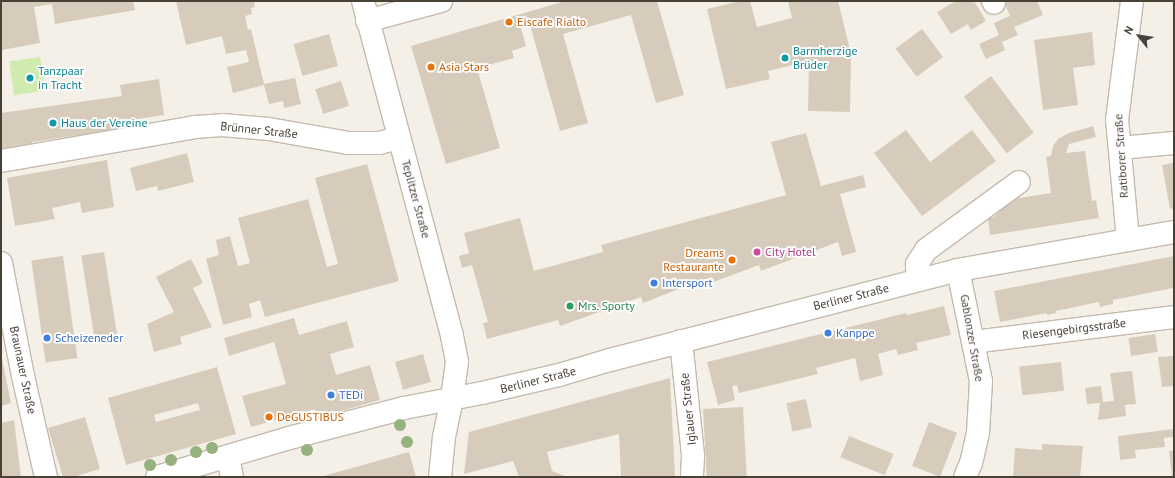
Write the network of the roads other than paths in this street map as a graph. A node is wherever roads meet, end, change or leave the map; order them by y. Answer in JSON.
{"nodes":[{"id":1,"x":441,"y":1,"type":"edge"},
{"id":2,"x":1132,"y":1,"type":"edge"},
{"id":3,"x":365,"y":11,"type":"edge"},
{"id":4,"x":399,"y":138,"type":"junction"},
{"id":5,"x":1174,"y":143,"type":"edge"},
{"id":6,"x":1120,"y":148,"type":"junction"},
{"id":7,"x":1,"y":161,"type":"edge"},
{"id":8,"x":1019,"y":182,"type":"dead end"},
{"id":9,"x":1174,"y":232,"type":"edge"},
{"id":10,"x":1127,"y":239,"type":"junction"},
{"id":11,"x":1,"y":263,"type":"edge"},
{"id":12,"x":958,"y":270,"type":"junction"},
{"id":13,"x":918,"y":280,"type":"junction"},
{"id":14,"x":1174,"y":317,"type":"edge"},
{"id":15,"x":681,"y":341,"type":"junction"},
{"id":16,"x":973,"y":342,"type":"junction"},
{"id":17,"x":452,"y":399,"type":"junction"},
{"id":18,"x":230,"y":467,"type":"edge"},
{"id":19,"x":46,"y":477,"type":"edge"},
{"id":20,"x":157,"y":477,"type":"edge"},
{"id":21,"x":440,"y":477,"type":"edge"},
{"id":22,"x":692,"y":477,"type":"edge"},
{"id":23,"x":965,"y":477,"type":"edge"}],
"edges":[{"from":1,"to":3,"type":"street"},
{"from":2,"to":6,"type":"street","name":"Ratiborer Straße"},
{"from":3,"to":4,"type":"street","name":"Teplitzer Straße"},
{"from":4,"to":7,"type":"street","name":"Brünner Straße"},
{"from":4,"to":17,"type":"street","name":"Teplitzer Straße"},
{"from":5,"to":6,"type":"street"},
{"from":6,"to":10,"type":"street","name":"Ratiborer Straße"},
{"from":8,"to":13,"type":"street"},
{"from":9,"to":10,"type":"street","name":"Berliner Straße"},
{"from":10,"to":12,"type":"street","name":"Berliner Straße"},
{"from":11,"to":19,"type":"street","name":"Braunauer Straße"},
{"from":12,"to":13,"type":"street","name":"Berliner Straße"},
{"from":12,"to":16,"type":"street","name":"Gablonzer Straße"},
{"from":13,"to":15,"type":"street","name":"Berliner Straße"},
{"from":14,"to":16,"type":"street","name":"Riesengebirgsstraße"},
{"from":15,"to":17,"type":"street","name":"Berliner Straße"},
{"from":15,"to":22,"type":"street","name":"Iglauer Straße"},
{"from":16,"to":23,"type":"street","name":"Gablonzer Straße"},
{"from":17,"to":18,"type":"street","name":"Berliner Straße"},
{"from":17,"to":21,"type":"street","name":"Teplitzer Straße"},
{"from":18,"to":20,"type":"street","name":"Berliner Straße"}]}
